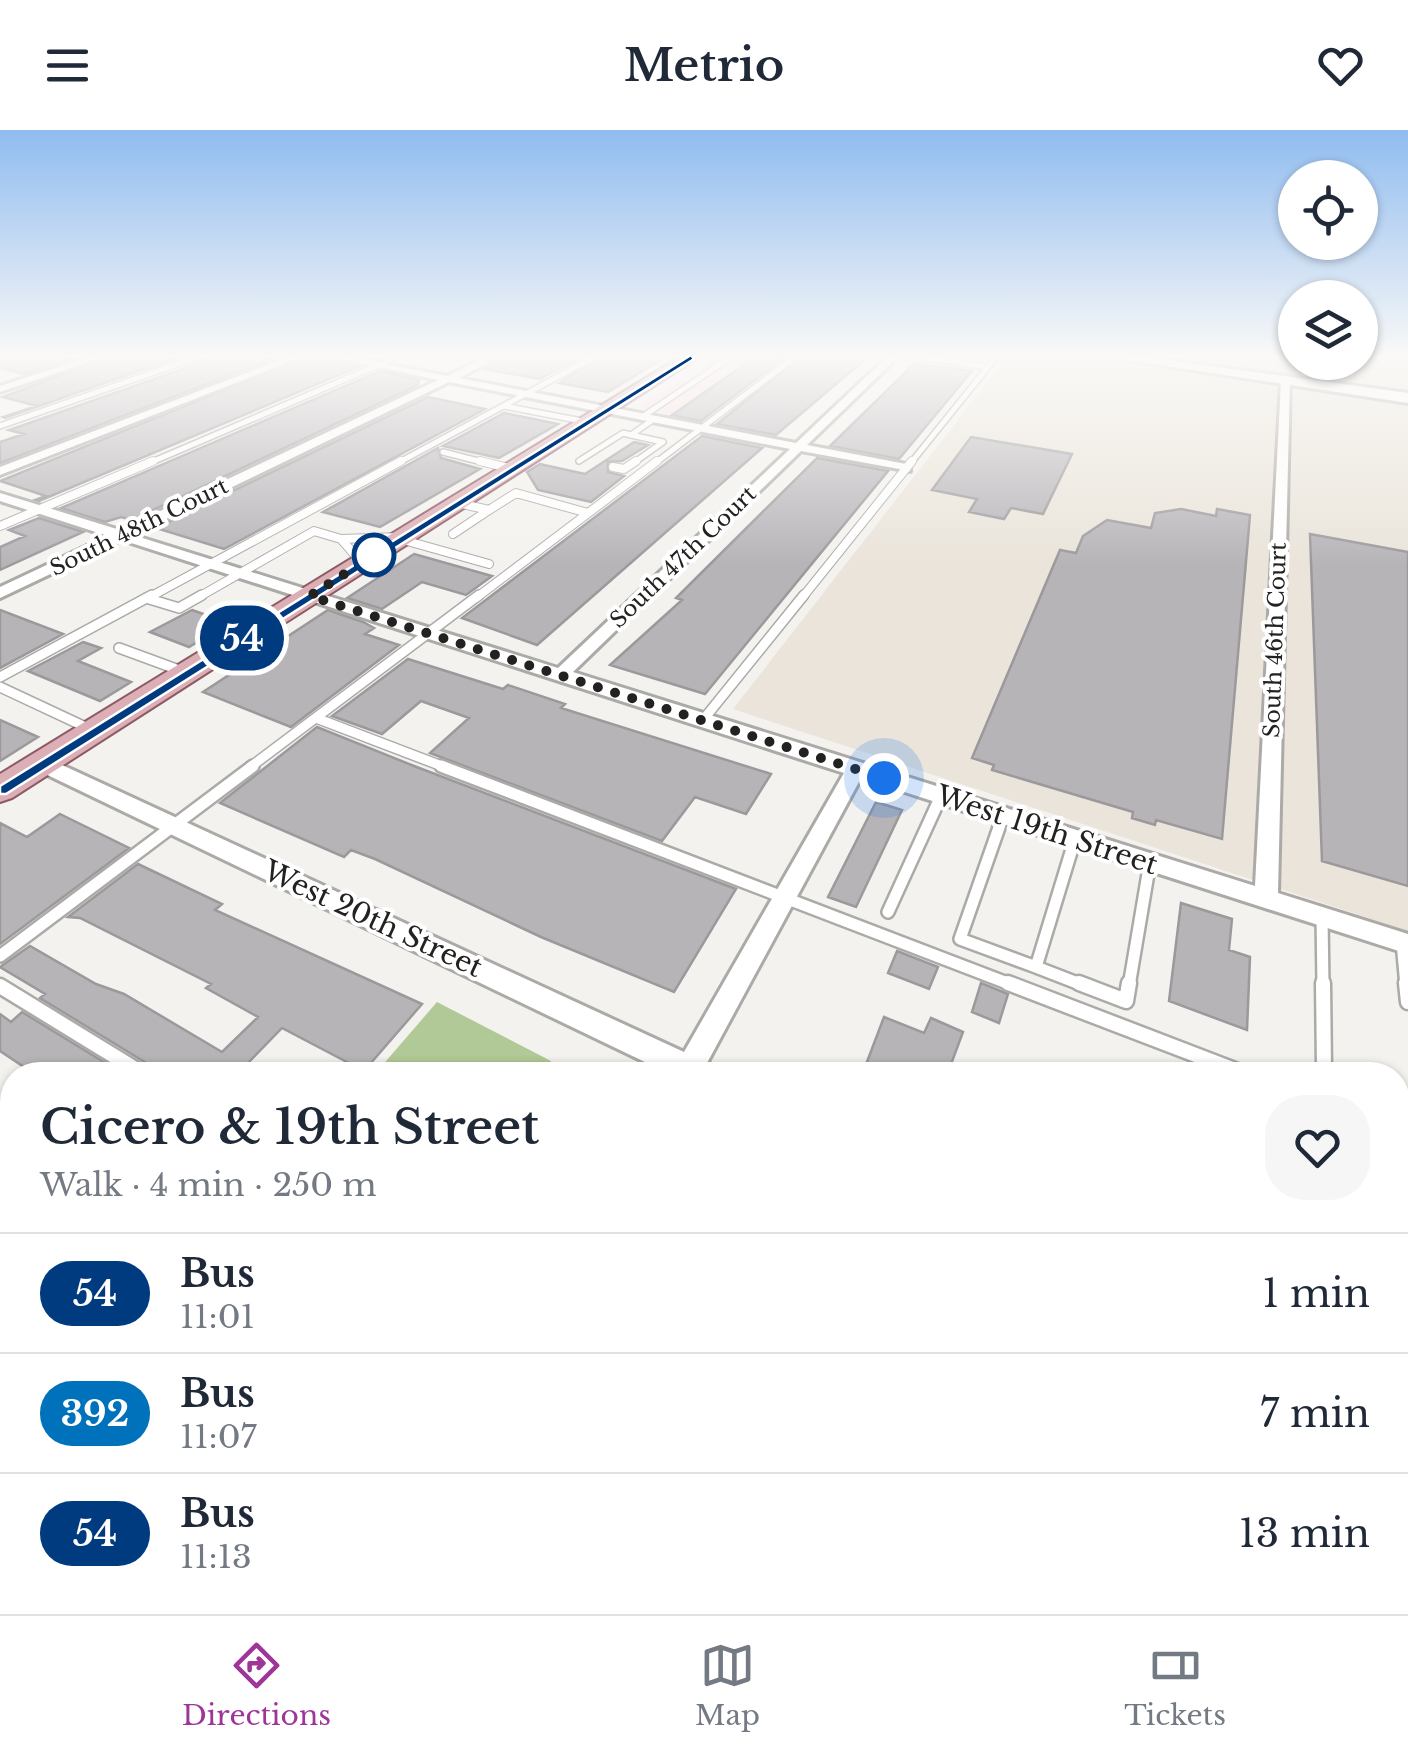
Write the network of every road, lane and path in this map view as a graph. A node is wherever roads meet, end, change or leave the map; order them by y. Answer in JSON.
{"nodes":[{"id":1,"x":117,"y":426,"type":"edge"},
{"id":2,"x":233,"y":426,"type":"edge"},
{"id":3,"x":350,"y":426,"type":"edge"},
{"id":4,"x":466,"y":426,"type":"edge"},
{"id":5,"x":580,"y":426,"type":"edge"},
{"id":6,"x":640,"y":426,"type":"edge"},
{"id":7,"x":691,"y":426,"type":"edge"},
{"id":8,"x":821,"y":426,"type":"edge"},
{"id":9,"x":940,"y":426,"type":"edge"},
{"id":10,"x":1284,"y":426,"type":"edge"},
{"id":11,"x":700,"y":428,"type":"junction"},
{"id":12,"x":631,"y":435,"type":"junction"},
{"id":13,"x":798,"y":448,"type":"junction"},
{"id":14,"x":443,"y":452,"type":"dead end"},
{"id":15,"x":580,"y":461,"type":"dead end"},
{"id":16,"x":614,"y":467,"type":"dead end"},
{"id":17,"x":906,"y":468,"type":"junction"},
{"id":18,"x":513,"y":469,"type":"junction"},
{"id":19,"x":0,"y":471,"type":"edge"},
{"id":20,"x":0,"y":497,"type":"edge"},
{"id":21,"x":458,"y":503,"type":"junction"},
{"id":22,"x":38,"y":509,"type":"junction"},
{"id":23,"x":490,"y":510,"type":"junction"},
{"id":24,"x":588,"y":513,"type":"junction"},
{"id":25,"x":0,"y":526,"type":"edge"},
{"id":26,"x":452,"y":534,"type":"dead end"},
{"id":27,"x":121,"y":536,"type":"junction"},
{"id":28,"x":402,"y":538,"type":"junction"},
{"id":29,"x":341,"y":539,"type":"junction"},
{"id":30,"x":362,"y":563,"type":"junction"},
{"id":31,"x":210,"y":564,"type":"junction"},
{"id":32,"x":489,"y":564,"type":"dead end"},
{"id":33,"x":240,"y":573,"type":"junction"},
{"id":34,"x":0,"y":593,"type":"edge"},
{"id":35,"x":310,"y":596,"type":"junction"},
{"id":36,"x":146,"y":598,"type":"junction"},
{"id":37,"x":429,"y":633,"type":"junction"},
{"id":38,"x":118,"y":648,"type":"dead end"},
{"id":39,"x":187,"y":672,"type":"junction"},
{"id":40,"x":560,"y":675,"type":"junction"},
{"id":41,"x":0,"y":677,"type":"edge"},
{"id":42,"x":0,"y":686,"type":"edge"},
{"id":43,"x":316,"y":718,"type":"junction"},
{"id":44,"x":703,"y":720,"type":"junction"},
{"id":45,"x":94,"y":731,"type":"junction"},
{"id":46,"x":42,"y":764,"type":"junction"},
{"id":47,"x":856,"y":769,"type":"junction"},
{"id":48,"x":0,"y":790,"type":"edge"},
{"id":49,"x":941,"y":796,"type":"junction"},
{"id":50,"x":1003,"y":816,"type":"junction"},
{"id":51,"x":174,"y":826,"type":"junction"},
{"id":52,"x":1075,"y":838,"type":"junction"},
{"id":53,"x":1150,"y":862,"type":"junction"},
{"id":54,"x":784,"y":897,"type":"junction"},
{"id":55,"x":1266,"y":899,"type":"junction"},
{"id":56,"x":888,"y":912,"type":"dead end"},
{"id":57,"x":1322,"y":917,"type":"junction"},
{"id":58,"x":1405,"y":943,"type":"edge"},
{"id":59,"x":0,"y":956,"type":"edge"},
{"id":60,"x":1036,"y":967,"type":"junction"},
{"id":61,"x":0,"y":986,"type":"edge"},
{"id":62,"x":1408,"y":1002,"type":"edge"},
{"id":63,"x":124,"y":1062,"type":"edge"},
{"id":64,"x":670,"y":1062,"type":"edge"},
{"id":65,"x":699,"y":1062,"type":"edge"},
{"id":66,"x":1214,"y":1062,"type":"edge"},
{"id":67,"x":1324,"y":1062,"type":"edge"}],
"edges":[{"from":1,"to":19,"type":"street"},
{"from":2,"to":22,"type":"lane"},
{"from":3,"to":27,"type":"street","name":"South 48th Court"},
{"from":4,"to":31,"type":"lane"},
{"from":5,"to":18,"type":"main road"},
{"from":6,"to":12,"type":"lane"},
{"from":7,"to":11,"type":"street"},
{"from":8,"to":13,"type":"street","name":"South 47th Court"},
{"from":9,"to":17,"type":"lane"},
{"from":10,"to":55,"type":"street","name":"South 46th Court"},
{"from":11,"to":13,"type":"street"},
{"from":11,"to":24,"type":"lane"},
{"from":12,"to":15,"type":"lane"},
{"from":12,"to":16,"type":"lane"},
{"from":13,"to":17,"type":"street"},
{"from":13,"to":40,"type":"street","name":"South 47th Court"},
{"from":14,"to":18,"type":"lane"},
{"from":17,"to":44,"type":"lane"},
{"from":18,"to":21,"type":"main road"},
{"from":20,"to":22,"type":"street","name":"West 19th Street"},
{"from":21,"to":23,"type":"lane"},
{"from":21,"to":28,"type":"main road"},
{"from":22,"to":25,"type":"lane"},
{"from":22,"to":27,"type":"street","name":"West 19th Street"},
{"from":23,"to":24,"type":"lane"},
{"from":23,"to":26,"type":"lane"},
{"from":24,"to":37,"type":"lane"},
{"from":27,"to":31,"type":"street","name":"West 19th Street"},
{"from":27,"to":34,"type":"street","name":"South 48th Court"},
{"from":28,"to":29,"type":"lane"},
{"from":28,"to":30,"type":"main road"},
{"from":28,"to":32,"type":"lane"},
{"from":29,"to":30,"type":"lane"},
{"from":29,"to":33,"type":"lane"},
{"from":30,"to":35,"type":"main road"},
{"from":31,"to":33,"type":"street","name":"West 19th Street"},
{"from":31,"to":36,"type":"lane"},
{"from":33,"to":35,"type":"street","name":"West 19th Street"},
{"from":33,"to":36,"type":"lane"},
{"from":35,"to":37,"type":"street","name":"West 19th Street"},
{"from":35,"to":39,"type":"main road"},
{"from":36,"to":41,"type":"lane"},
{"from":37,"to":40,"type":"street","name":"West 19th Street"},
{"from":37,"to":43,"type":"lane"},
{"from":38,"to":39,"type":"lane"},
{"from":39,"to":45,"type":"main road"},
{"from":40,"to":44,"type":"street","name":"West 19th Street"},
{"from":42,"to":45,"type":"lane"},
{"from":43,"to":51,"type":"lane"},
{"from":43,"to":54,"type":"lane"},
{"from":44,"to":47,"type":"street","name":"West 19th Street"},
{"from":45,"to":46,"type":"main road"},
{"from":46,"to":48,"type":"main road"},
{"from":46,"to":51,"type":"street","name":"West 20th Street"},
{"from":47,"to":49,"type":"street","name":"West 19th Street"},
{"from":47,"to":54,"type":"street"},
{"from":49,"to":50,"type":"street","name":"West 19th Street"},
{"from":49,"to":56,"type":"lane"},
{"from":50,"to":52,"type":"street","name":"West 19th Street"},
{"from":50,"to":60,"type":"lane"},
{"from":51,"to":59,"type":"lane"},
{"from":51,"to":64,"type":"street","name":"West 20th Street"},
{"from":52,"to":53,"type":"street","name":"West 19th Street"},
{"from":52,"to":60,"type":"lane"},
{"from":53,"to":55,"type":"street","name":"West 19th Street"},
{"from":53,"to":60,"type":"lane"},
{"from":54,"to":65,"type":"street"},
{"from":54,"to":66,"type":"lane"},
{"from":55,"to":57,"type":"street","name":"West 19th Street"},
{"from":57,"to":58,"type":"street","name":"West 19th Street"},
{"from":57,"to":67,"type":"lane"},
{"from":58,"to":62,"type":"lane"},
{"from":61,"to":63,"type":"lane"}]}
